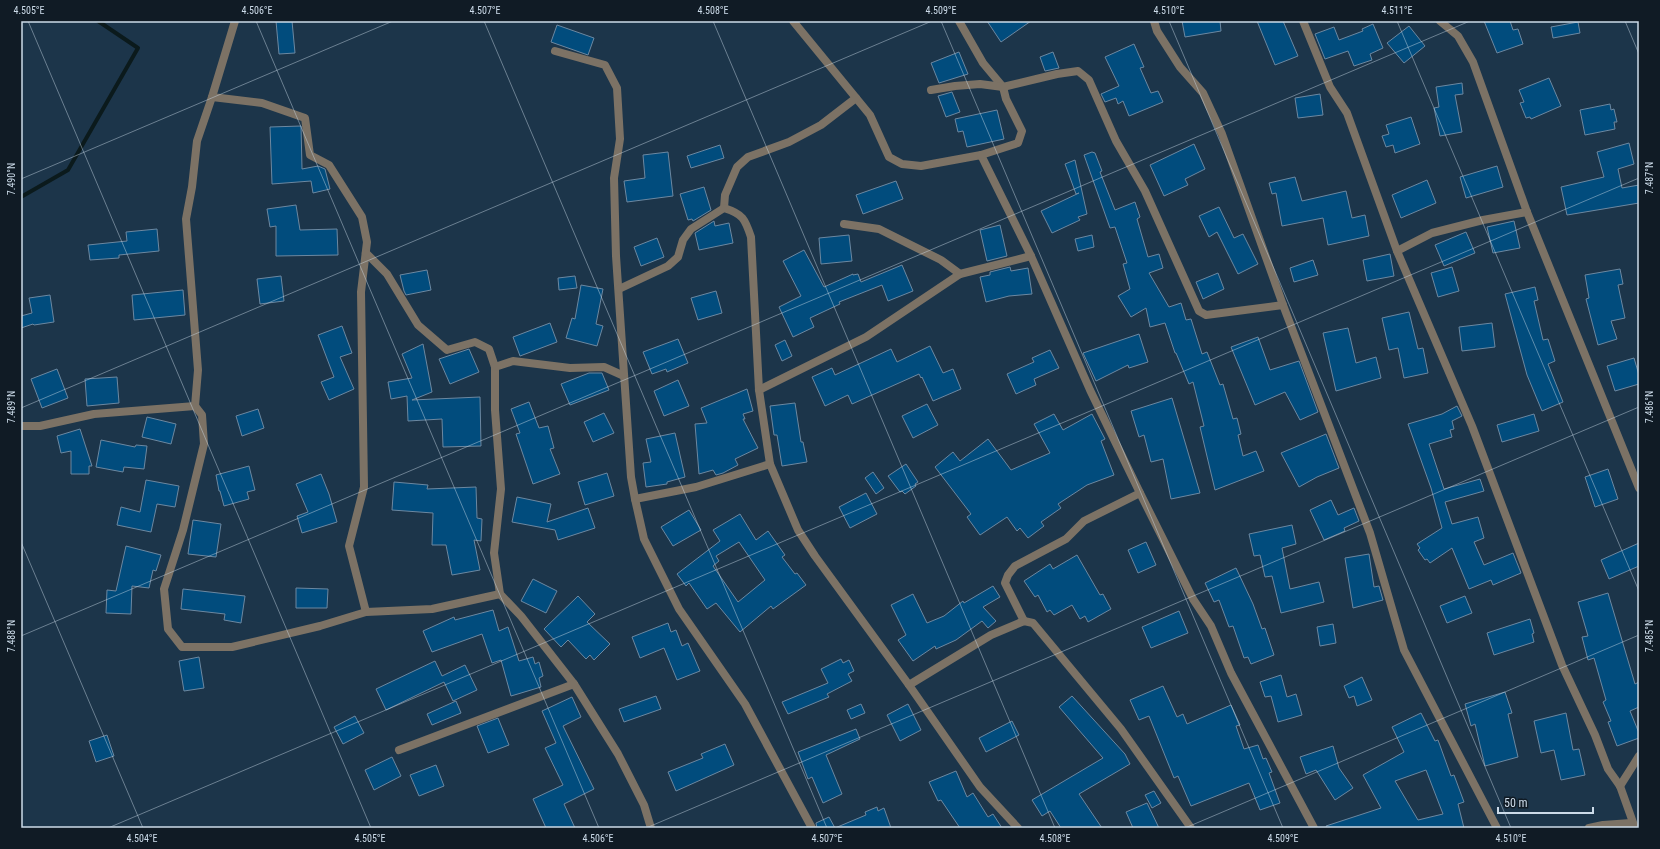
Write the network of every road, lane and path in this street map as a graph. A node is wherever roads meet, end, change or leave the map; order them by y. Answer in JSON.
{"nodes":[{"id":1,"x":234,"y":21,"type":"edge"},
{"id":2,"x":793,"y":21,"type":"edge"},
{"id":3,"x":959,"y":21,"type":"edge"},
{"id":4,"x":1154,"y":21,"type":"edge"},
{"id":5,"x":1303,"y":21,"type":"edge"},
{"id":6,"x":1440,"y":21,"type":"edge"},
{"id":7,"x":555,"y":51,"type":"dead end"},
{"id":8,"x":1004,"y":87,"type":"junction"},
{"id":9,"x":930,"y":90,"type":"dead end"},
{"id":10,"x":212,"y":97,"type":"junction"},
{"id":11,"x":856,"y":98,"type":"junction"},
{"id":12,"x":981,"y":155,"type":"junction"},
{"id":13,"x":724,"y":208,"type":"junction"},
{"id":14,"x":1527,"y":212,"type":"junction"},
{"id":15,"x":844,"y":224,"type":"dead end"},
{"id":16,"x":1398,"y":251,"type":"junction"},
{"id":17,"x":366,"y":253,"type":"junction"},
{"id":18,"x":1031,"y":256,"type":"junction"},
{"id":19,"x":960,"y":274,"type":"junction"},
{"id":20,"x":619,"y":289,"type":"junction"},
{"id":21,"x":1283,"y":305,"type":"junction"},
{"id":22,"x":495,"y":367,"type":"junction"},
{"id":23,"x":624,"y":376,"type":"junction"},
{"id":24,"x":759,"y":390,"type":"junction"},
{"id":25,"x":195,"y":406,"type":"junction"},
{"id":26,"x":21,"y":426,"type":"edge"},
{"id":27,"x":770,"y":464,"type":"junction"},
{"id":28,"x":1639,"y":488,"type":"edge"},
{"id":29,"x":1140,"y":493,"type":"junction"},
{"id":30,"x":635,"y":499,"type":"junction"},
{"id":31,"x":500,"y":594,"type":"junction"},
{"id":32,"x":366,"y":612,"type":"junction"},
{"id":33,"x":1024,"y":621,"type":"junction"},
{"id":34,"x":574,"y":684,"type":"junction"},
{"id":35,"x":909,"y":685,"type":"junction"},
{"id":36,"x":399,"y":750,"type":"dead end"},
{"id":37,"x":1639,"y":756,"type":"edge"},
{"id":38,"x":1620,"y":786,"type":"junction"},
{"id":39,"x":1633,"y":825,"type":"edge"},
{"id":40,"x":650,"y":828,"type":"edge"},
{"id":41,"x":812,"y":828,"type":"edge"},
{"id":42,"x":1018,"y":828,"type":"edge"},
{"id":43,"x":1191,"y":828,"type":"edge"},
{"id":44,"x":1314,"y":828,"type":"edge"},
{"id":45,"x":1497,"y":828,"type":"edge"},
{"id":46,"x":1589,"y":828,"type":"edge"}],
"edges":[{"from":1,"to":10,"type":"street"},
{"from":2,"to":11,"type":"street"},
{"from":3,"to":8,"type":"street"},
{"from":4,"to":21,"type":"street"},
{"from":5,"to":16,"type":"street"},
{"from":6,"to":14,"type":"street"},
{"from":7,"to":20,"type":"street"},
{"from":8,"to":9,"type":"street"},
{"from":8,"to":12,"type":"street"},
{"from":8,"to":21,"type":"street"},
{"from":10,"to":17,"type":"street"},
{"from":10,"to":25,"type":"street"},
{"from":11,"to":12,"type":"street"},
{"from":11,"to":13,"type":"street"},
{"from":12,"to":18,"type":"street"},
{"from":13,"to":20,"type":"street"},
{"from":13,"to":24,"type":"street"},
{"from":14,"to":16,"type":"street"},
{"from":14,"to":28,"type":"street"},
{"from":15,"to":19,"type":"street"},
{"from":16,"to":38,"type":"street"},
{"from":17,"to":22,"type":"street"},
{"from":17,"to":32,"type":"street"},
{"from":18,"to":19,"type":"street"},
{"from":18,"to":29,"type":"street"},
{"from":19,"to":24,"type":"street"},
{"from":20,"to":23,"type":"street"},
{"from":21,"to":45,"type":"street"},
{"from":22,"to":23,"type":"street"},
{"from":22,"to":31,"type":"street"},
{"from":23,"to":30,"type":"street"},
{"from":24,"to":27,"type":"street"},
{"from":25,"to":26,"type":"street"},
{"from":25,"to":32,"type":"street"},
{"from":27,"to":30,"type":"street"},
{"from":27,"to":35,"type":"street"},
{"from":29,"to":33,"type":"street"},
{"from":29,"to":44,"type":"street"},
{"from":30,"to":41,"type":"street"},
{"from":31,"to":32,"type":"street"},
{"from":31,"to":34,"type":"street"},
{"from":33,"to":35,"type":"street"},
{"from":33,"to":43,"type":"street"},
{"from":34,"to":36,"type":"street"},
{"from":34,"to":40,"type":"street"},
{"from":35,"to":42,"type":"street"},
{"from":37,"to":38,"type":"street"},
{"from":38,"to":39,"type":"street"},
{"from":39,"to":46,"type":"street"}]}
